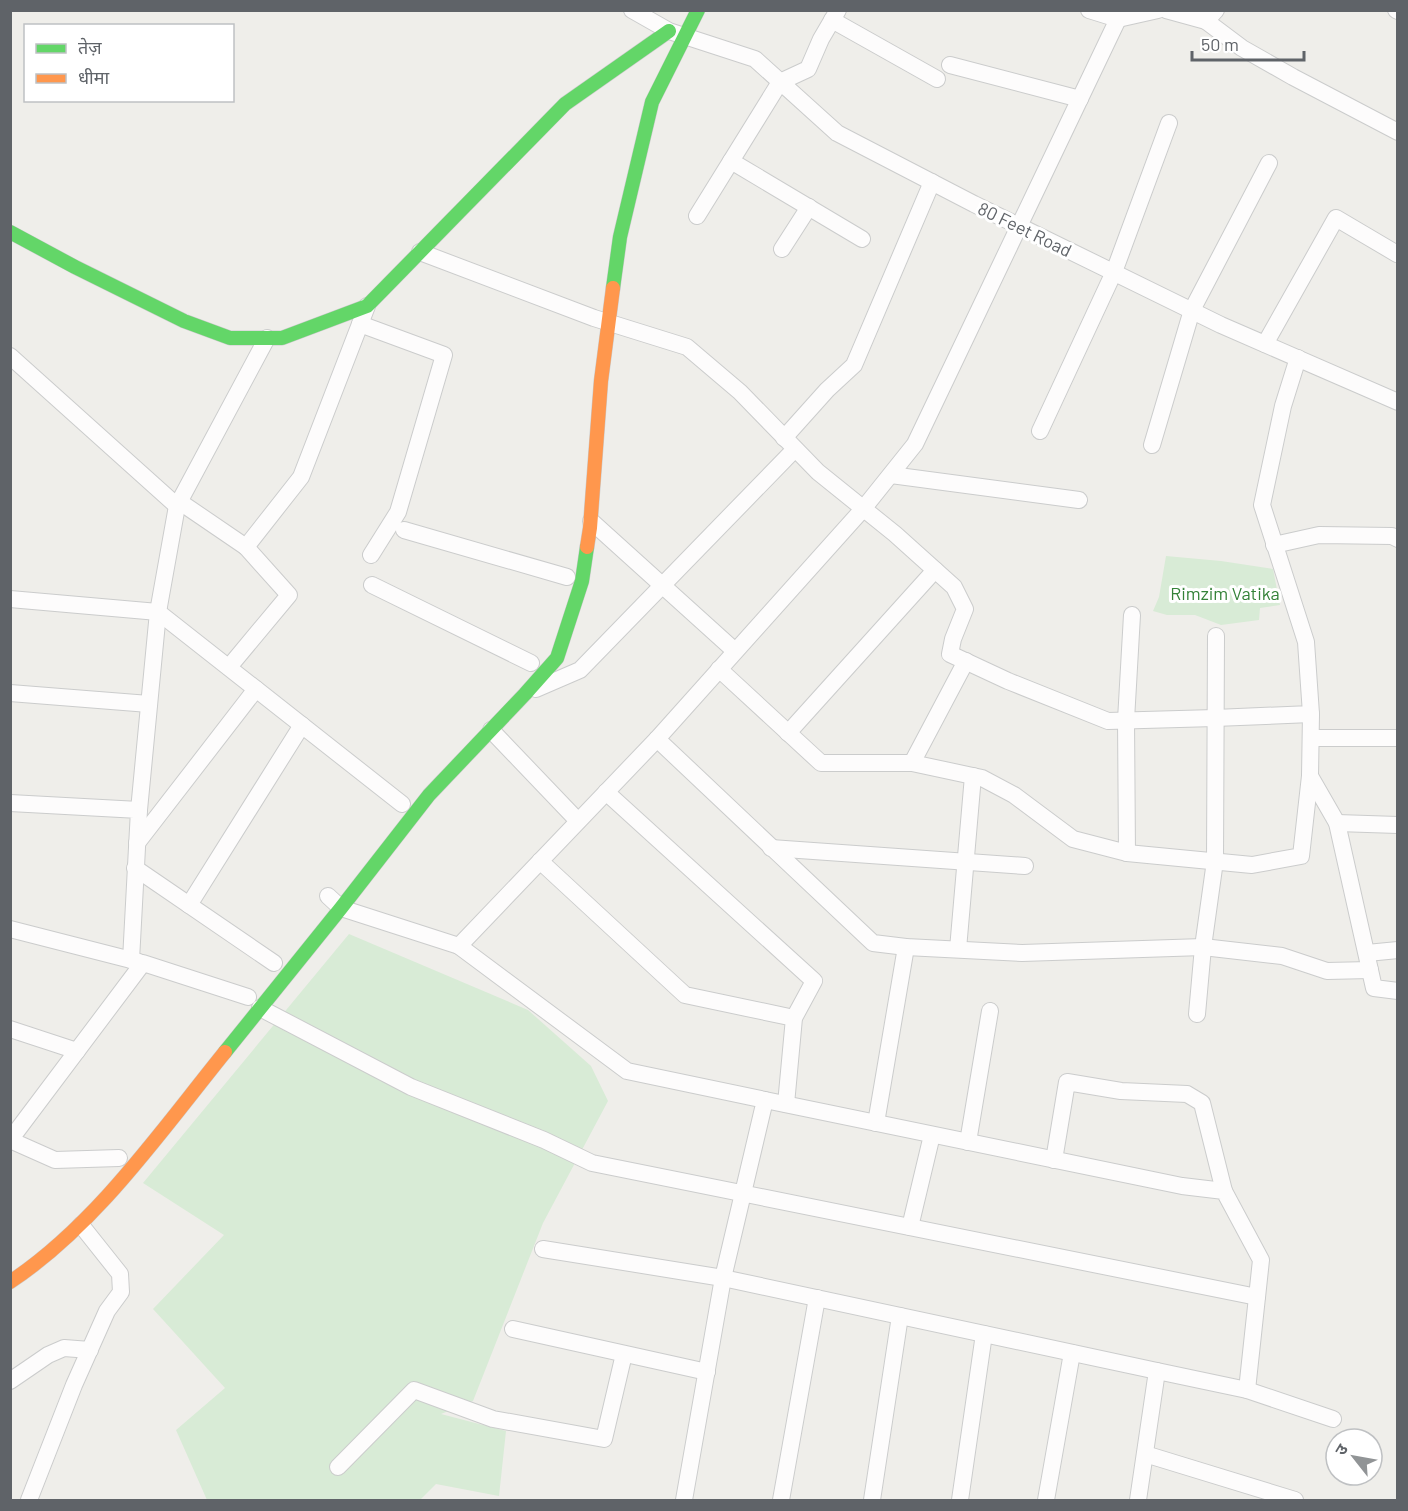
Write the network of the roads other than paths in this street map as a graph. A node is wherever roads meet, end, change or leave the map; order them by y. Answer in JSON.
{"nodes":[{"id":1,"x":632,"y":10,"type":"edge"},
{"id":2,"x":698,"y":10,"type":"edge"},
{"id":3,"x":1089,"y":10,"type":"edge"},
{"id":4,"x":1158,"y":10,"type":"edge"},
{"id":5,"x":1166,"y":10,"type":"edge"},
{"id":6,"x":835,"y":15,"type":"edge"},
{"id":7,"x":1211,"y":16,"type":"edge"},
{"id":8,"x":1118,"y":19,"type":"junction"},
{"id":9,"x":676,"y":29,"type":"junction"},
{"id":10,"x":655,"y":59,"type":"dead end"},
{"id":11,"x":950,"y":65,"type":"dead end"},
{"id":12,"x":937,"y":79,"type":"dead end"},
{"id":13,"x":780,"y":82,"type":"junction"},
{"id":14,"x":1080,"y":99,"type":"junction"},
{"id":15,"x":1169,"y":123,"type":"dead end"},
{"id":16,"x":1398,"y":132,"type":"edge"},
{"id":17,"x":731,"y":161,"type":"junction"},
{"id":18,"x":1269,"y":163,"type":"dead end"},
{"id":19,"x":932,"y":182,"type":"junction"},
{"id":20,"x":808,"y":207,"type":"junction"},
{"id":21,"x":698,"y":216,"type":"dead end"},
{"id":22,"x":1019,"y":226,"type":"junction"},
{"id":23,"x":10,"y":232,"type":"edge"},
{"id":24,"x":862,"y":239,"type":"dead end"},
{"id":25,"x":782,"y":249,"type":"dead end"},
{"id":26,"x":420,"y":252,"type":"junction"},
{"id":27,"x":1397,"y":254,"type":"edge"},
{"id":28,"x":1113,"y":272,"type":"junction"},
{"id":29,"x":366,"y":306,"type":"junction"},
{"id":30,"x":1192,"y":310,"type":"junction"},
{"id":31,"x":598,"y":319,"type":"junction"},
{"id":32,"x":360,"y":324,"type":"junction"},
{"id":33,"x":267,"y":338,"type":"junction"},
{"id":34,"x":1265,"y":344,"type":"junction"},
{"id":35,"x":10,"y":356,"type":"edge"},
{"id":36,"x":1298,"y":358,"type":"junction"},
{"id":37,"x":1398,"y":402,"type":"edge"},
{"id":38,"x":1040,"y":431,"type":"dead end"},
{"id":39,"x":790,"y":443,"type":"junction"},
{"id":40,"x":1152,"y":445,"type":"dead end"},
{"id":41,"x":891,"y":474,"type":"junction"},
{"id":42,"x":1078,"y":500,"type":"dead end"},
{"id":43,"x":178,"y":504,"type":"junction"},
{"id":44,"x":863,"y":509,"type":"junction"},
{"id":45,"x":591,"y":520,"type":"junction"},
{"id":46,"x":405,"y":530,"type":"dead end"},
{"id":47,"x":1398,"y":540,"type":"edge"},
{"id":48,"x":1274,"y":545,"type":"junction"},
{"id":49,"x":246,"y":547,"type":"junction"},
{"id":50,"x":371,"y":555,"type":"dead end"},
{"id":51,"x":935,"y":570,"type":"junction"},
{"id":52,"x":566,"y":577,"type":"dead end"},
{"id":53,"x":372,"y":585,"type":"dead end"},
{"id":54,"x":663,"y":585,"type":"junction"},
{"id":55,"x":10,"y":599,"type":"edge"},
{"id":56,"x":158,"y":612,"type":"junction"},
{"id":57,"x":1132,"y":615,"type":"dead end"},
{"id":58,"x":1216,"y":636,"type":"dead end"},
{"id":59,"x":543,"y":650,"type":"dead end"},
{"id":60,"x":735,"y":651,"type":"junction"},
{"id":61,"x":966,"y":661,"type":"junction"},
{"id":62,"x":228,"y":667,"type":"junction"},
{"id":63,"x":528,"y":667,"type":"joint"},
{"id":64,"x":719,"y":669,"type":"junction"},
{"id":65,"x":256,"y":689,"type":"junction"},
{"id":66,"x":10,"y":693,"type":"edge"},
{"id":67,"x":525,"y":694,"type":"junction"},
{"id":68,"x":149,"y":704,"type":"junction"},
{"id":69,"x":1311,"y":714,"type":"junction"},
{"id":70,"x":1215,"y":718,"type":"junction"},
{"id":71,"x":1126,"y":720,"type":"junction"},
{"id":72,"x":302,"y":725,"type":"junction"},
{"id":73,"x":491,"y":730,"type":"junction"},
{"id":74,"x":788,"y":733,"type":"junction"},
{"id":75,"x":1311,"y":738,"type":"junction"},
{"id":76,"x":1398,"y":738,"type":"edge"},
{"id":77,"x":657,"y":739,"type":"junction"},
{"id":78,"x":912,"y":763,"type":"junction"},
{"id":79,"x":973,"y":776,"type":"junction"},
{"id":80,"x":1310,"y":776,"type":"junction"},
{"id":81,"x":606,"y":792,"type":"junction"},
{"id":82,"x":10,"y":803,"type":"edge"},
{"id":83,"x":403,"y":803,"type":"dead end"},
{"id":84,"x":138,"y":810,"type":"junction"},
{"id":85,"x":579,"y":821,"type":"junction"},
{"id":86,"x":1337,"y":823,"type":"junction"},
{"id":87,"x":1398,"y":825,"type":"edge"},
{"id":88,"x":137,"y":843,"type":"junction"},
{"id":89,"x":771,"y":848,"type":"junction"},
{"id":90,"x":1127,"y":853,"type":"junction"},
{"id":91,"x":540,"y":861,"type":"junction"},
{"id":92,"x":1215,"y":861,"type":"junction"},
{"id":93,"x":965,"y":862,"type":"junction"},
{"id":94,"x":1025,"y":866,"type":"dead end"},
{"id":95,"x":135,"y":868,"type":"junction"},
{"id":96,"x":329,"y":895,"type":"dead end"},
{"id":97,"x":189,"y":904,"type":"junction"},
{"id":98,"x":341,"y":908,"type":"junction"},
{"id":99,"x":10,"y":929,"type":"edge"},
{"id":100,"x":459,"y":946,"type":"junction"},
{"id":101,"x":906,"y":947,"type":"junction"},
{"id":102,"x":1203,"y":947,"type":"junction"},
{"id":103,"x":958,"y":949,"type":"junction"},
{"id":104,"x":1398,"y":950,"type":"edge"},
{"id":105,"x":1367,"y":953,"type":"junction"},
{"id":106,"x":137,"y":961,"type":"junction"},
{"id":107,"x":274,"y":963,"type":"dead end"},
{"id":108,"x":1370,"y":970,"type":"junction"},
{"id":109,"x":1398,"y":991,"type":"edge"},
{"id":110,"x":251,"y":1000,"type":"junction"},
{"id":111,"x":990,"y":1011,"type":"dead end"},
{"id":112,"x":1197,"y":1014,"type":"dead end"},
{"id":113,"x":794,"y":1018,"type":"junction"},
{"id":114,"x":10,"y":1029,"type":"edge"},
{"id":115,"x":77,"y":1051,"type":"junction"},
{"id":116,"x":1064,"y":1078,"type":"dead end"},
{"id":117,"x":765,"y":1100,"type":"junction"},
{"id":118,"x":786,"y":1104,"type":"junction"},
{"id":119,"x":876,"y":1123,"type":"junction"},
{"id":120,"x":933,"y":1134,"type":"junction"},
{"id":121,"x":10,"y":1140,"type":"edge"},
{"id":122,"x":968,"y":1142,"type":"junction"},
{"id":123,"x":123,"y":1154,"type":"joint"},
{"id":124,"x":1053,"y":1159,"type":"junction"},
{"id":125,"x":105,"y":1174,"type":"dead end"},
{"id":126,"x":1224,"y":1191,"type":"junction"},
{"id":127,"x":743,"y":1193,"type":"junction"},
{"id":128,"x":81,"y":1225,"type":"junction"},
{"id":129,"x":910,"y":1227,"type":"junction"},
{"id":130,"x":543,"y":1249,"type":"dead end"},
{"id":131,"x":723,"y":1278,"type":"junction"},
{"id":132,"x":10,"y":1282,"type":"edge"},
{"id":133,"x":1257,"y":1297,"type":"junction"},
{"id":134,"x":817,"y":1298,"type":"junction"},
{"id":135,"x":900,"y":1316,"type":"junction"},
{"id":136,"x":513,"y":1329,"type":"dead end"},
{"id":137,"x":984,"y":1334,"type":"junction"},
{"id":138,"x":90,"y":1350,"type":"junction"},
{"id":139,"x":1072,"y":1353,"type":"junction"},
{"id":140,"x":624,"y":1354,"type":"junction"},
{"id":141,"x":1157,"y":1371,"type":"junction"},
{"id":142,"x":707,"y":1372,"type":"junction"},
{"id":143,"x":10,"y":1381,"type":"edge"},
{"id":144,"x":1247,"y":1390,"type":"junction"},
{"id":145,"x":1333,"y":1419,"type":"dead end"},
{"id":146,"x":1145,"y":1454,"type":"junction"},
{"id":147,"x":339,"y":1467,"type":"dead end"},
{"id":148,"x":29,"y":1500,"type":"edge"},
{"id":149,"x":684,"y":1500,"type":"edge"},
{"id":150,"x":781,"y":1500,"type":"edge"},
{"id":151,"x":873,"y":1500,"type":"edge"},
{"id":152,"x":960,"y":1500,"type":"edge"},
{"id":153,"x":1047,"y":1500,"type":"edge"},
{"id":154,"x":1138,"y":1500,"type":"edge"},
{"id":155,"x":1294,"y":1500,"type":"edge"}],
"edges":[{"from":1,"to":9,"type":"street","name":"80 Feet Road"},
{"from":2,"to":9,"type":"main road"},
{"from":3,"to":8,"type":"street"},
{"from":4,"to":8,"type":"street"},
{"from":5,"to":7,"type":"street"},
{"from":6,"to":12,"type":"street"},
{"from":6,"to":13,"type":"street"},
{"from":7,"to":16,"type":"street"},
{"from":8,"to":14,"type":"street"},
{"from":9,"to":10,"type":"main road"},
{"from":9,"to":13,"type":"street","name":"80 Feet Road"},
{"from":9,"to":26,"type":"main road"},
{"from":9,"to":31,"type":"main road"},
{"from":11,"to":14,"type":"street"},
{"from":13,"to":17,"type":"street"},
{"from":13,"to":19,"type":"street","name":"80 Feet Road"},
{"from":14,"to":22,"type":"street"},
{"from":15,"to":28,"type":"street"},
{"from":17,"to":20,"type":"street"},
{"from":17,"to":21,"type":"street"},
{"from":18,"to":30,"type":"street"},
{"from":19,"to":22,"type":"street","name":"80 Feet Road"},
{"from":19,"to":39,"type":"street"},
{"from":20,"to":24,"type":"street"},
{"from":20,"to":25,"type":"street"},
{"from":22,"to":28,"type":"street","name":"80 Feet Road"},
{"from":22,"to":41,"type":"street"},
{"from":23,"to":33,"type":"main road"},
{"from":26,"to":29,"type":"main road"},
{"from":26,"to":31,"type":"street"},
{"from":27,"to":34,"type":"street"},
{"from":28,"to":30,"type":"street","name":"80 Feet Road"},
{"from":28,"to":38,"type":"street"},
{"from":29,"to":32,"type":"street"},
{"from":29,"to":33,"type":"main road"},
{"from":30,"to":34,"type":"street","name":"80 Feet Road"},
{"from":30,"to":40,"type":"street"},
{"from":31,"to":39,"type":"street"},
{"from":31,"to":45,"type":"main road"},
{"from":32,"to":49,"type":"street"},
{"from":32,"to":50,"type":"street"},
{"from":33,"to":43,"type":"street"},
{"from":34,"to":36,"type":"street","name":"80 Feet Road"},
{"from":35,"to":43,"type":"street"},
{"from":36,"to":37,"type":"street","name":"80 Feet Road"},
{"from":36,"to":48,"type":"street"},
{"from":39,"to":44,"type":"street"},
{"from":39,"to":54,"type":"street"},
{"from":41,"to":42,"type":"street"},
{"from":41,"to":44,"type":"street"},
{"from":43,"to":49,"type":"street"},
{"from":43,"to":56,"type":"street"},
{"from":44,"to":51,"type":"street"},
{"from":44,"to":60,"type":"street"},
{"from":45,"to":54,"type":"street"},
{"from":45,"to":67,"type":"main road"},
{"from":46,"to":52,"type":"street"},
{"from":47,"to":48,"type":"street"},
{"from":48,"to":69,"type":"street"},
{"from":49,"to":62,"type":"street"},
{"from":51,"to":61,"type":"street"},
{"from":51,"to":74,"type":"street"},
{"from":53,"to":63,"type":"street"},
{"from":54,"to":60,"type":"street"},
{"from":54,"to":67,"type":"street"},
{"from":55,"to":56,"type":"street"},
{"from":56,"to":62,"type":"street"},
{"from":56,"to":68,"type":"street"},
{"from":57,"to":71,"type":"street"},
{"from":58,"to":70,"type":"street"},
{"from":59,"to":63,"type":"main road"},
{"from":60,"to":64,"type":"street"},
{"from":61,"to":71,"type":"street"},
{"from":61,"to":78,"type":"street"},
{"from":62,"to":65,"type":"street"},
{"from":64,"to":74,"type":"street"},
{"from":64,"to":77,"type":"street"},
{"from":65,"to":72,"type":"street"},
{"from":65,"to":88,"type":"street"},
{"from":66,"to":68,"type":"street"},
{"from":67,"to":73,"type":"main road"},
{"from":68,"to":84,"type":"street"},
{"from":69,"to":70,"type":"street"},
{"from":69,"to":75,"type":"street"},
{"from":70,"to":71,"type":"street"},
{"from":70,"to":92,"type":"street"},
{"from":71,"to":90,"type":"street"},
{"from":72,"to":83,"type":"street"},
{"from":72,"to":97,"type":"street"},
{"from":73,"to":85,"type":"street"},
{"from":73,"to":98,"type":"main road"},
{"from":74,"to":78,"type":"street"},
{"from":75,"to":76,"type":"street"},
{"from":75,"to":80,"type":"street"},
{"from":77,"to":81,"type":"street"},
{"from":77,"to":89,"type":"street"},
{"from":78,"to":79,"type":"street"},
{"from":79,"to":90,"type":"street"},
{"from":79,"to":93,"type":"street"},
{"from":80,"to":86,"type":"street"},
{"from":80,"to":92,"type":"street"},
{"from":81,"to":85,"type":"street"},
{"from":81,"to":113,"type":"street"},
{"from":82,"to":84,"type":"street"},
{"from":84,"to":88,"type":"street"},
{"from":85,"to":91,"type":"street"},
{"from":86,"to":87,"type":"street"},
{"from":86,"to":105,"type":"street"},
{"from":88,"to":95,"type":"street"},
{"from":89,"to":93,"type":"street"},
{"from":89,"to":101,"type":"street"},
{"from":90,"to":92,"type":"street"},
{"from":91,"to":100,"type":"street"},
{"from":91,"to":113,"type":"street"},
{"from":92,"to":102,"type":"street"},
{"from":93,"to":94,"type":"street"},
{"from":93,"to":103,"type":"street"},
{"from":95,"to":97,"type":"street"},
{"from":95,"to":106,"type":"street"},
{"from":96,"to":98,"type":"street"},
{"from":97,"to":107,"type":"street"},
{"from":98,"to":100,"type":"street"},
{"from":98,"to":110,"type":"main road"},
{"from":99,"to":106,"type":"street"},
{"from":100,"to":117,"type":"street"},
{"from":101,"to":103,"type":"street"},
{"from":101,"to":119,"type":"street"},
{"from":102,"to":103,"type":"street"},
{"from":102,"to":108,"type":"street"},
{"from":102,"to":112,"type":"street"},
{"from":104,"to":105,"type":"street"},
{"from":105,"to":108,"type":"street"},
{"from":106,"to":110,"type":"street"},
{"from":106,"to":115,"type":"street"},
{"from":108,"to":109,"type":"street"},
{"from":110,"to":127,"type":"street"},
{"from":110,"to":128,"type":"main road"},
{"from":111,"to":122,"type":"street"},
{"from":113,"to":118,"type":"street"},
{"from":114,"to":115,"type":"street"},
{"from":115,"to":121,"type":"street"},
{"from":116,"to":124,"type":"street"},
{"from":117,"to":118,"type":"street"},
{"from":117,"to":127,"type":"street"},
{"from":118,"to":119,"type":"street"},
{"from":119,"to":120,"type":"street"},
{"from":120,"to":122,"type":"street"},
{"from":120,"to":129,"type":"street"},
{"from":121,"to":123,"type":"street"},
{"from":122,"to":124,"type":"street"},
{"from":123,"to":125,"type":"main road"},
{"from":124,"to":126,"type":"street"},
{"from":124,"to":126,"type":"street"},
{"from":126,"to":133,"type":"street"},
{"from":127,"to":129,"type":"street"},
{"from":127,"to":131,"type":"street"},
{"from":128,"to":132,"type":"main road"},
{"from":128,"to":138,"type":"street"},
{"from":129,"to":133,"type":"street"},
{"from":130,"to":131,"type":"street"},
{"from":131,"to":134,"type":"street"},
{"from":131,"to":142,"type":"street"},
{"from":133,"to":144,"type":"street"},
{"from":134,"to":135,"type":"street"},
{"from":134,"to":150,"type":"street"},
{"from":135,"to":137,"type":"street"},
{"from":135,"to":151,"type":"street"},
{"from":136,"to":140,"type":"street"},
{"from":137,"to":139,"type":"street"},
{"from":137,"to":152,"type":"street"},
{"from":138,"to":143,"type":"street"},
{"from":138,"to":148,"type":"street"},
{"from":139,"to":141,"type":"street"},
{"from":139,"to":153,"type":"street"},
{"from":140,"to":142,"type":"street"},
{"from":140,"to":147,"type":"street"},
{"from":141,"to":144,"type":"street"},
{"from":141,"to":146,"type":"street"},
{"from":142,"to":149,"type":"street"},
{"from":144,"to":145,"type":"street"},
{"from":146,"to":154,"type":"street"},
{"from":146,"to":155,"type":"street"}]}
